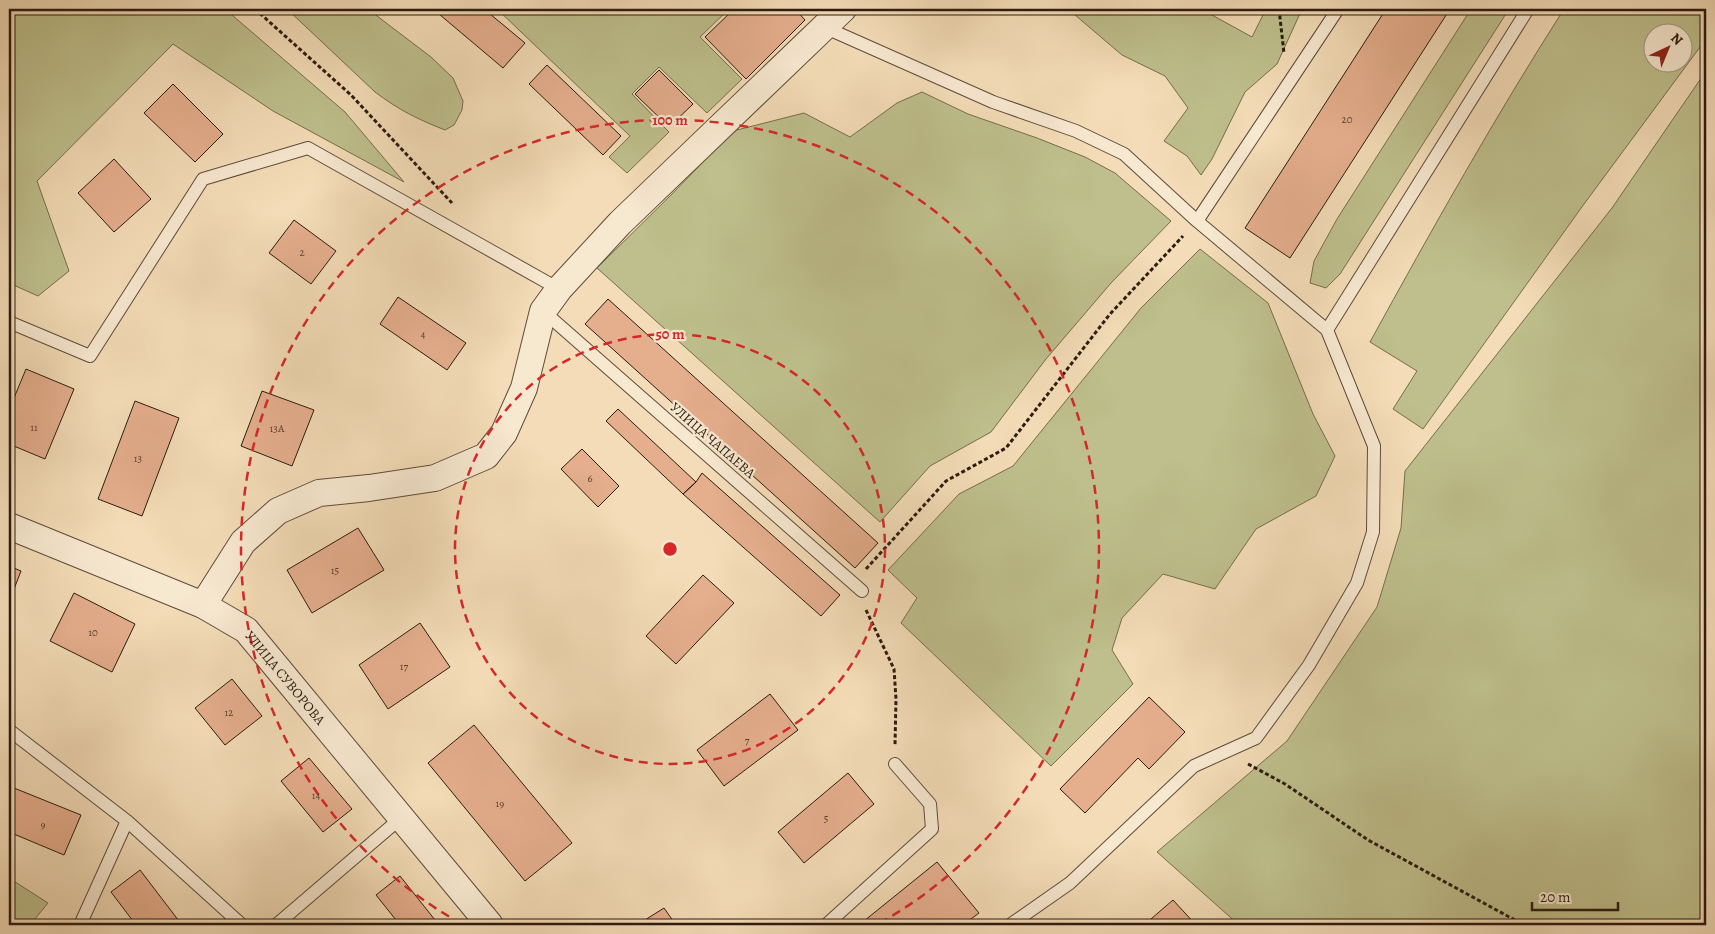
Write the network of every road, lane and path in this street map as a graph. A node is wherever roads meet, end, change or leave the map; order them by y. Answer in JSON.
{"nodes":[{"id":1,"x":255,"y":9,"type":"edge"},
{"id":2,"x":843,"y":9,"type":"edge"},
{"id":3,"x":1279,"y":9,"type":"edge"},
{"id":4,"x":1338,"y":9,"type":"edge"},
{"id":5,"x":1528,"y":9,"type":"edge"},
{"id":6,"x":824,"y":27,"type":"junction"},
{"id":7,"x":1287,"y":86,"type":"junction"},
{"id":8,"x":453,"y":204,"type":"dead end"},
{"id":9,"x":1197,"y":221,"type":"junction"},
{"id":10,"x":559,"y":289,"type":"junction"},
{"id":11,"x":544,"y":311,"type":"junction"},
{"id":12,"x":9,"y":322,"type":"edge"},
{"id":13,"x":1327,"y":330,"type":"junction"},
{"id":14,"x":9,"y":526,"type":"edge"},
{"id":15,"x":858,"y":587,"type":"junction"},
{"id":16,"x":203,"y":605,"type":"junction"},
{"id":17,"x":9,"y":730,"type":"edge"},
{"id":18,"x":1225,"y":752,"type":"junction"},
{"id":19,"x":895,"y":764,"type":"joint"},
{"id":20,"x":402,"y":817,"type":"junction"},
{"id":21,"x":127,"y":821,"type":"junction"},
{"id":22,"x":80,"y":925,"type":"edge"},
{"id":23,"x":242,"y":925,"type":"edge"},
{"id":24,"x":276,"y":925,"type":"edge"},
{"id":25,"x":490,"y":925,"type":"edge"},
{"id":26,"x":826,"y":925,"type":"edge"},
{"id":27,"x":1010,"y":925,"type":"edge"},
{"id":28,"x":1524,"y":925,"type":"edge"}],
"edges":[{"from":1,"to":8,"type":"path"},
{"from":2,"to":6,"type":"street"},
{"from":3,"to":7,"type":"path"},
{"from":4,"to":7,"type":"lane"},
{"from":5,"to":13,"type":"lane"},
{"from":6,"to":9,"type":"lane"},
{"from":6,"to":10,"type":"street"},
{"from":7,"to":9,"type":"lane"},
{"from":9,"to":13,"type":"lane"},
{"from":9,"to":15,"type":"path"},
{"from":10,"to":11,"type":"street"},
{"from":10,"to":12,"type":"lane"},
{"from":11,"to":15,"type":"lane","name":"УЛИЦА ЧАПАЕВА"},
{"from":11,"to":16,"type":"street"},
{"from":13,"to":18,"type":"lane"},
{"from":14,"to":16,"type":"street","name":"УЛИЦА СУВОРОВА"},
{"from":15,"to":19,"type":"path"},
{"from":16,"to":20,"type":"street","name":"УЛИЦА СУВОРОВА"},
{"from":17,"to":21,"type":"lane"},
{"from":18,"to":27,"type":"lane"},
{"from":18,"to":28,"type":"path"},
{"from":19,"to":26,"type":"lane"},
{"from":20,"to":24,"type":"lane"},
{"from":20,"to":25,"type":"street","name":"УЛИЦА СУВОРОВА"},
{"from":21,"to":22,"type":"lane"},
{"from":21,"to":23,"type":"lane"}]}
